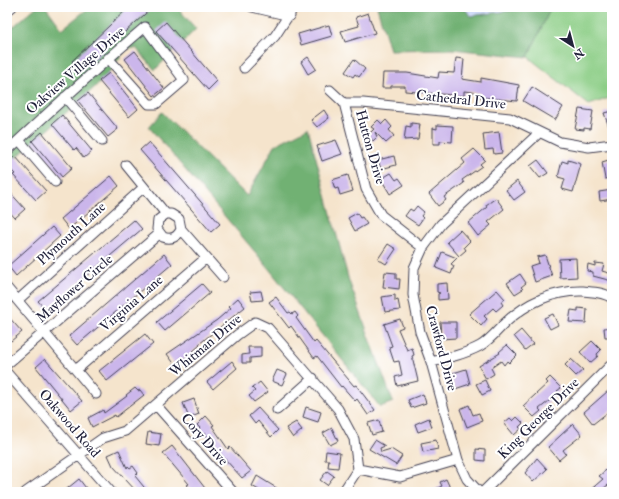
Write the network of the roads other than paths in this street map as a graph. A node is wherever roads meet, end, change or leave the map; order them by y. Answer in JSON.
{"nodes":[{"id":1,"x":12,"y":7,"type":"edge"},
{"id":2,"x":252,"y":7,"type":"edge"},
{"id":3,"x":294,"y":7,"type":"edge"},
{"id":4,"x":7,"y":11,"type":"edge"},
{"id":5,"x":290,"y":16,"type":"junction"},
{"id":6,"x":108,"y":58,"type":"junction"},
{"id":7,"x":244,"y":68,"type":"dead end"},
{"id":8,"x":330,"y":90,"type":"dead end"},
{"id":9,"x":64,"y":97,"type":"junction"},
{"id":10,"x":344,"y":103,"type":"junction"},
{"id":11,"x":539,"y":133,"type":"junction"},
{"id":12,"x":19,"y":140,"type":"junction"},
{"id":13,"x":102,"y":141,"type":"dead end"},
{"id":14,"x":612,"y":144,"type":"edge"},
{"id":15,"x":7,"y":150,"type":"edge"},
{"id":16,"x":126,"y":165,"type":"dead end"},
{"id":17,"x":55,"y":182,"type":"dead end"},
{"id":18,"x":144,"y":187,"type":"junction"},
{"id":19,"x":166,"y":214,"type":"junction"},
{"id":20,"x":181,"y":229,"type":"junction"},
{"id":21,"x":159,"y":234,"type":"junction"},
{"id":22,"x":423,"y":248,"type":"junction"},
{"id":23,"x":206,"y":258,"type":"junction"},
{"id":24,"x":223,"y":276,"type":"dead end"},
{"id":25,"x":7,"y":288,"type":"edge"},
{"id":26,"x":612,"y":298,"type":"edge"},
{"id":27,"x":18,"y":300,"type":"junction"},
{"id":28,"x":44,"y":333,"type":"junction"},
{"id":29,"x":431,"y":362,"type":"junction"},
{"id":30,"x":7,"y":364,"type":"edge"},
{"id":31,"x":612,"y":364,"type":"edge"},
{"id":32,"x":76,"y":370,"type":"junction"},
{"id":33,"x":7,"y":373,"type":"edge"},
{"id":34,"x":313,"y":378,"type":"junction"},
{"id":35,"x":96,"y":394,"type":"dead end"},
{"id":36,"x":156,"y":405,"type":"junction"},
{"id":37,"x":278,"y":410,"type":"dead end"},
{"id":38,"x":79,"y":454,"type":"junction"},
{"id":39,"x":458,"y":460,"type":"junction"},
{"id":40,"x":358,"y":469,"type":"junction"},
{"id":41,"x":26,"y":492,"type":"edge"},
{"id":42,"x":111,"y":492,"type":"edge"},
{"id":43,"x":233,"y":492,"type":"edge"},
{"id":44,"x":343,"y":492,"type":"edge"},
{"id":45,"x":479,"y":492,"type":"edge"},
{"id":46,"x":483,"y":492,"type":"edge"}],
"edges":[{"from":1,"to":4,"type":"street"},
{"from":2,"to":5,"type":"street"},
{"from":3,"to":5,"type":"street"},
{"from":5,"to":7,"type":"street"},
{"from":6,"to":6,"type":"street","name":"Oakview Village Drive"},
{"from":6,"to":9,"type":"street","name":"Oakview Village Drive"},
{"from":8,"to":10,"type":"street"},
{"from":9,"to":12,"type":"street","name":"Oakview Village Drive"},
{"from":9,"to":13,"type":"street"},
{"from":10,"to":11,"type":"street","name":"Cathedral Drive"},
{"from":10,"to":22,"type":"street","name":"Hutton Drive"},
{"from":11,"to":14,"type":"street","name":"Cathedral Drive"},
{"from":11,"to":22,"type":"street","name":"Crawford Drive"},
{"from":12,"to":15,"type":"street","name":"Oakview Village Drive"},
{"from":12,"to":17,"type":"street"},
{"from":16,"to":18,"type":"street"},
{"from":18,"to":19,"type":"street"},
{"from":18,"to":27,"type":"street","name":"Plymouth Lane"},
{"from":19,"to":20,"type":"street"},
{"from":19,"to":21,"type":"street"},
{"from":20,"to":21,"type":"street"},
{"from":20,"to":23,"type":"street"},
{"from":21,"to":28,"type":"street","name":"Mayflower Circle"},
{"from":22,"to":29,"type":"street","name":"Crawford Drive"},
{"from":23,"to":24,"type":"street"},
{"from":23,"to":32,"type":"street","name":"Virginia Lane"},
{"from":25,"to":27,"type":"street"},
{"from":26,"to":29,"type":"street"},
{"from":27,"to":28,"type":"street"},
{"from":28,"to":30,"type":"street","name":"Mayflower Circle"},
{"from":28,"to":32,"type":"street"},
{"from":29,"to":39,"type":"street","name":"Crawford Drive"},
{"from":31,"to":46,"type":"street","name":"King George Drive"},
{"from":32,"to":35,"type":"street"},
{"from":33,"to":38,"type":"street","name":"Oakwood Road"},
{"from":34,"to":36,"type":"street","name":"Whitman Drive"},
{"from":34,"to":37,"type":"street"},
{"from":34,"to":40,"type":"street","name":"Whitman Drive"},
{"from":36,"to":38,"type":"street","name":"Whitman Drive"},
{"from":36,"to":43,"type":"street","name":"Cory Drive"},
{"from":38,"to":41,"type":"street","name":"Whitman Drive"},
{"from":38,"to":42,"type":"street","name":"Oakwood Road"},
{"from":39,"to":40,"type":"street"},
{"from":39,"to":45,"type":"street","name":"Crawford Drive"},
{"from":40,"to":44,"type":"street"}]}
